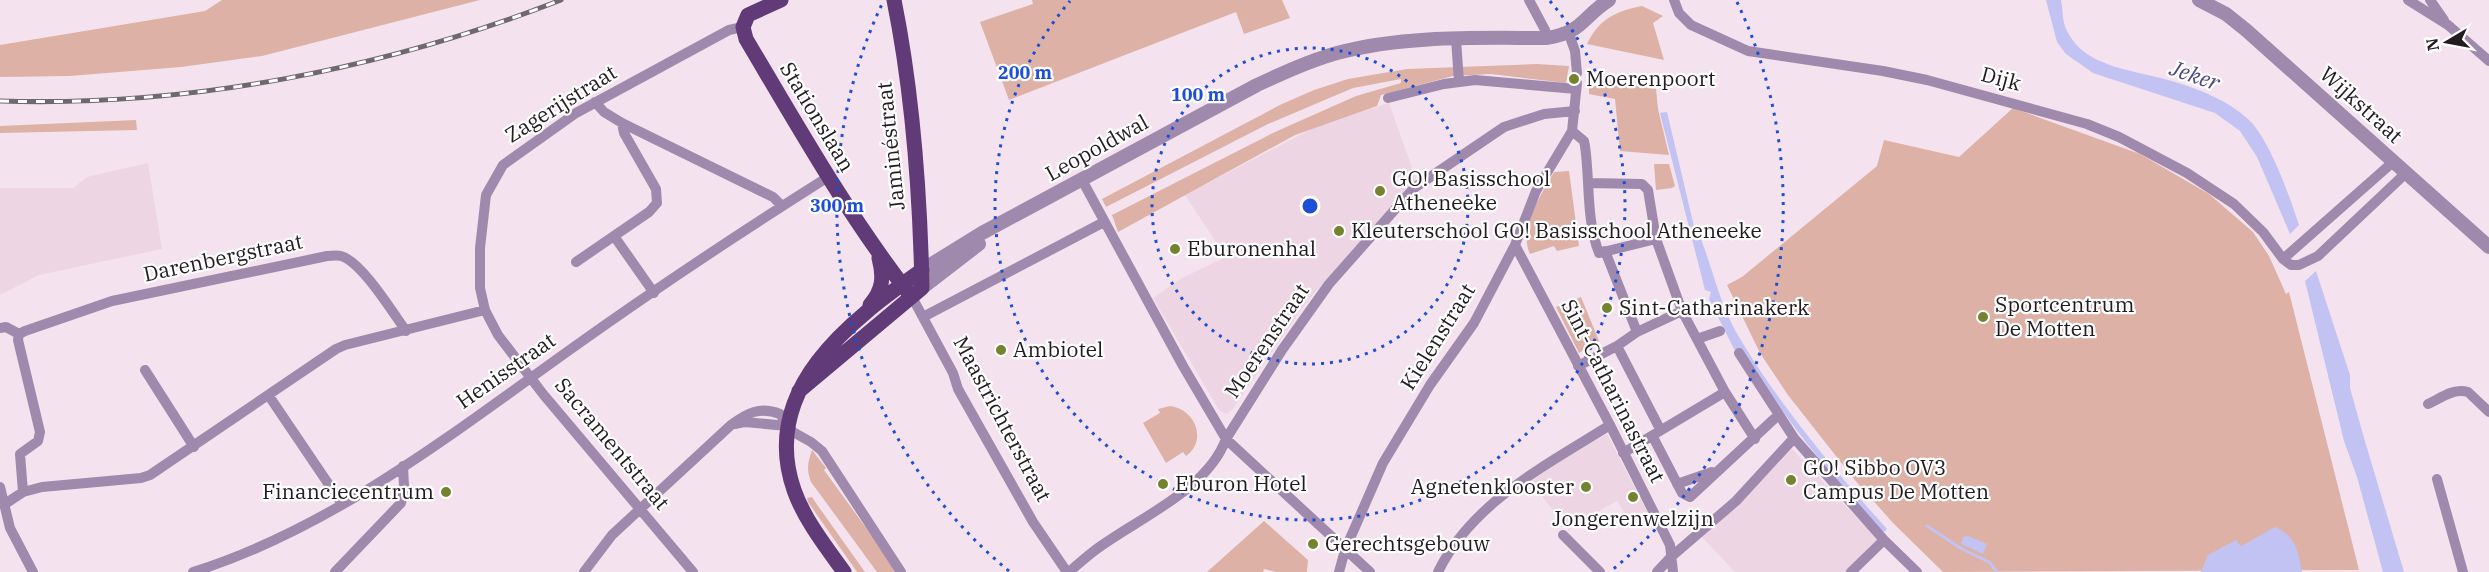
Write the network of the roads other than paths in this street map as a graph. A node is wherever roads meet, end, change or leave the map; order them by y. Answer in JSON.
{"nodes":[{"id":1,"x":781,"y":0,"type":"edge"},
{"id":2,"x":894,"y":0,"type":"edge"},
{"id":3,"x":1529,"y":0,"type":"edge"},
{"id":4,"x":1609,"y":0,"type":"edge"},
{"id":5,"x":1674,"y":0,"type":"edge"},
{"id":6,"x":2199,"y":0,"type":"edge"},
{"id":7,"x":2408,"y":0,"type":"edge"},
{"id":8,"x":2430,"y":0,"type":"edge"},
{"id":9,"x":2448,"y":25,"type":"junction"},
{"id":10,"x":743,"y":27,"type":"junction"},
{"id":11,"x":1569,"y":34,"type":"junction"},
{"id":12,"x":1546,"y":38,"type":"junction"},
{"id":13,"x":1456,"y":39,"type":"junction"},
{"id":14,"x":2488,"y":58,"type":"edge"},
{"id":15,"x":1460,"y":81,"type":"junction"},
{"id":16,"x":1576,"y":82,"type":"junction"},
{"id":17,"x":1388,"y":98,"type":"dead end"},
{"id":18,"x":595,"y":102,"type":"junction"},
{"id":19,"x":1575,"y":111,"type":"junction"},
{"id":20,"x":621,"y":123,"type":"junction"},
{"id":21,"x":1572,"y":131,"type":"junction"},
{"id":22,"x":2393,"y":162,"type":"junction"},
{"id":23,"x":2406,"y":173,"type":"junction"},
{"id":24,"x":828,"y":177,"type":"junction"},
{"id":25,"x":1082,"y":180,"type":"junction"},
{"id":26,"x":1589,"y":183,"type":"junction"},
{"id":27,"x":782,"y":206,"type":"junction"},
{"id":28,"x":1104,"y":222,"type":"junction"},
{"id":29,"x":998,"y":226,"type":"junction"},
{"id":30,"x":614,"y":236,"type":"junction"},
{"id":31,"x":1656,"y":239,"type":"junction"},
{"id":32,"x":922,"y":244,"type":"junction"},
{"id":33,"x":1515,"y":245,"type":"junction"},
{"id":34,"x":2489,"y":247,"type":"edge"},
{"id":35,"x":1605,"y":251,"type":"junction"},
{"id":36,"x":877,"y":253,"type":"junction"},
{"id":37,"x":948,"y":253,"type":"junction"},
{"id":38,"x":576,"y":262,"type":"dead end"},
{"id":39,"x":2287,"y":262,"type":"junction"},
{"id":40,"x":922,"y":270,"type":"junction"},
{"id":41,"x":902,"y":284,"type":"junction"},
{"id":42,"x":917,"y":292,"type":"junction"},
{"id":43,"x":654,"y":293,"type":"junction"},
{"id":44,"x":485,"y":310,"type":"junction"},
{"id":45,"x":1682,"y":311,"type":"junction"},
{"id":46,"x":861,"y":316,"type":"junction"},
{"id":47,"x":923,"y":317,"type":"junction"},
{"id":48,"x":0,"y":328,"type":"edge"},
{"id":49,"x":406,"y":331,"type":"junction"},
{"id":50,"x":1720,"y":331,"type":"dead end"},
{"id":51,"x":1637,"y":332,"type":"junction"},
{"id":52,"x":19,"y":334,"type":"junction"},
{"id":53,"x":1697,"y":339,"type":"junction"},
{"id":54,"x":1617,"y":346,"type":"junction"},
{"id":55,"x":1738,"y":353,"type":"dead end"},
{"id":56,"x":1578,"y":366,"type":"junction"},
{"id":57,"x":145,"y":370,"type":"dead end"},
{"id":58,"x":531,"y":378,"type":"junction"},
{"id":59,"x":800,"y":391,"type":"junction"},
{"id":60,"x":1725,"y":392,"type":"junction"},
{"id":61,"x":269,"y":396,"type":"junction"},
{"id":62,"x":2428,"y":404,"type":"dead end"},
{"id":63,"x":2489,"y":412,"type":"edge"},
{"id":64,"x":1774,"y":419,"type":"dead end"},
{"id":65,"x":1610,"y":425,"type":"junction"},
{"id":66,"x":788,"y":426,"type":"junction"},
{"id":67,"x":1656,"y":433,"type":"junction"},
{"id":68,"x":1794,"y":438,"type":"junction"},
{"id":69,"x":1226,"y":439,"type":"junction"},
{"id":70,"x":1755,"y":439,"type":"junction"},
{"id":71,"x":194,"y":447,"type":"junction"},
{"id":72,"x":1623,"y":453,"type":"junction"},
{"id":73,"x":403,"y":466,"type":"junction"},
{"id":74,"x":1715,"y":471,"type":"junction"},
{"id":75,"x":2437,"y":479,"type":"dead end"},
{"id":76,"x":1677,"y":484,"type":"junction"},
{"id":77,"x":0,"y":488,"type":"edge"},
{"id":78,"x":23,"y":492,"type":"junction"},
{"id":79,"x":5,"y":504,"type":"junction"},
{"id":80,"x":342,"y":504,"type":"junction"},
{"id":81,"x":641,"y":508,"type":"junction"},
{"id":82,"x":1563,"y":535,"type":"dead end"},
{"id":83,"x":1884,"y":540,"type":"junction"},
{"id":84,"x":1345,"y":550,"type":"junction"},
{"id":85,"x":1671,"y":557,"type":"junction"},
{"id":86,"x":33,"y":572,"type":"edge"},
{"id":87,"x":193,"y":572,"type":"edge"},
{"id":88,"x":335,"y":572,"type":"edge"},
{"id":89,"x":584,"y":572,"type":"edge"},
{"id":90,"x":693,"y":572,"type":"edge"},
{"id":91,"x":844,"y":572,"type":"edge"},
{"id":92,"x":901,"y":572,"type":"edge"},
{"id":93,"x":1068,"y":572,"type":"edge"},
{"id":94,"x":1339,"y":572,"type":"edge"},
{"id":95,"x":1370,"y":572,"type":"edge"},
{"id":96,"x":1438,"y":572,"type":"edge"},
{"id":97,"x":1600,"y":572,"type":"edge"},
{"id":98,"x":1657,"y":572,"type":"edge"},
{"id":99,"x":1673,"y":572,"type":"edge"},
{"id":100,"x":1851,"y":572,"type":"edge"},
{"id":101,"x":1917,"y":572,"type":"edge"},
{"id":102,"x":2463,"y":572,"type":"edge"}],
"edges":[{"from":1,"to":10,"type":"main road"},
{"from":2,"to":32,"type":"main road","name":"Jaminéstraat"},
{"from":3,"to":12,"type":"street"},
{"from":4,"to":11,"type":"street"},
{"from":5,"to":39,"type":"street","name":"Dijk"},
{"from":6,"to":22,"type":"street","name":"Wijkstraat"},
{"from":7,"to":9,"type":"street"},
{"from":8,"to":9,"type":"street"},
{"from":9,"to":14,"type":"street"},
{"from":10,"to":18,"type":"street","name":"Zagerijstraat"},
{"from":10,"to":24,"type":"main road","name":"Stationslaan"},
{"from":11,"to":12,"type":"street","name":"Leopoldwal"},
{"from":11,"to":16,"type":"street"},
{"from":12,"to":13,"type":"street","name":"Leopoldwal"},
{"from":13,"to":15,"type":"street"},
{"from":13,"to":25,"type":"street","name":"Leopoldwal"},
{"from":15,"to":16,"type":"street"},
{"from":15,"to":17,"type":"street"},
{"from":16,"to":19,"type":"street","name":"Kielenstraat"},
{"from":18,"to":20,"type":"street"},
{"from":18,"to":44,"type":"street","name":"Zagerijstraat"},
{"from":19,"to":21,"type":"street","name":"Kielenstraat"},
{"from":19,"to":69,"type":"street","name":"Moerenstraat"},
{"from":20,"to":27,"type":"street"},
{"from":20,"to":30,"type":"street"},
{"from":21,"to":26,"type":"street"},
{"from":21,"to":33,"type":"street","name":"Kielenstraat"},
{"from":22,"to":23,"type":"street","name":"Wijkstraat"},
{"from":22,"to":39,"type":"street"},
{"from":23,"to":34,"type":"street","name":"Wijkstraat"},
{"from":23,"to":39,"type":"street"},
{"from":24,"to":27,"type":"street","name":"Henisstraat"},
{"from":24,"to":36,"type":"main road","name":"Stationslaan"},
{"from":25,"to":28,"type":"street"},
{"from":25,"to":29,"type":"street","name":"Leopoldwal"},
{"from":26,"to":31,"type":"street"},
{"from":26,"to":35,"type":"street"},
{"from":27,"to":43,"type":"street","name":"Henisstraat"},
{"from":28,"to":47,"type":"street"},
{"from":28,"to":69,"type":"street"},
{"from":29,"to":37,"type":"street","name":"Leopoldwal"},
{"from":29,"to":42,"type":"street","name":"Leopoldwal"},
{"from":30,"to":38,"type":"street"},
{"from":30,"to":43,"type":"street"},
{"from":31,"to":35,"type":"street"},
{"from":31,"to":45,"type":"street"},
{"from":32,"to":37,"type":"street"},
{"from":32,"to":40,"type":"main road","name":"Jaminéstraat"},
{"from":33,"to":56,"type":"street","name":"Sint-Catharinastraat"},
{"from":33,"to":84,"type":"street","name":"Kielenstraat"},
{"from":35,"to":51,"type":"street"},
{"from":36,"to":41,"type":"main road","name":"Stationslaan"},
{"from":36,"to":46,"type":"main road"},
{"from":37,"to":40,"type":"street","name":"Leopoldwal"},
{"from":40,"to":41,"type":"main road","name":"Leopoldwal"},
{"from":40,"to":42,"type":"main road","name":"Jaminéstraat"},
{"from":41,"to":42,"type":"main road","name":"Maastrichterstraat"},
{"from":41,"to":46,"type":"main road","name":"Leopoldwal"},
{"from":42,"to":47,"type":"street","name":"Maastrichterstraat"},
{"from":42,"to":59,"type":"main road"},
{"from":43,"to":58,"type":"street","name":"Henisstraat"},
{"from":44,"to":49,"type":"street"},
{"from":44,"to":58,"type":"street","name":"Sacramentstraat"},
{"from":45,"to":51,"type":"street"},
{"from":45,"to":53,"type":"street"},
{"from":46,"to":59,"type":"main road"},
{"from":47,"to":93,"type":"street","name":"Maastrichterstraat"},
{"from":48,"to":52,"type":"street"},
{"from":49,"to":52,"type":"street","name":"Darenbergstraat"},
{"from":49,"to":61,"type":"street"},
{"from":50,"to":53,"type":"street"},
{"from":51,"to":54,"type":"street"},
{"from":52,"to":78,"type":"street"},
{"from":53,"to":60,"type":"street"},
{"from":54,"to":56,"type":"street"},
{"from":54,"to":67,"type":"street"},
{"from":55,"to":68,"type":"street"},
{"from":56,"to":65,"type":"street","name":"Sint-Catharinastraat"},
{"from":57,"to":71,"type":"street"},
{"from":58,"to":73,"type":"street","name":"Henisstraat"},
{"from":58,"to":81,"type":"street","name":"Sacramentstraat"},
{"from":59,"to":66,"type":"main road"},
{"from":60,"to":67,"type":"street"},
{"from":60,"to":70,"type":"street"},
{"from":61,"to":71,"type":"street"},
{"from":61,"to":80,"type":"street"},
{"from":62,"to":63,"type":"street"},
{"from":64,"to":70,"type":"street"},
{"from":65,"to":72,"type":"street","name":"Sint-Catharinastraat"},
{"from":65,"to":96,"type":"street"},
{"from":66,"to":81,"type":"street"},
{"from":66,"to":91,"type":"main road"},
{"from":66,"to":92,"type":"street"},
{"from":67,"to":72,"type":"street"},
{"from":67,"to":76,"type":"street"},
{"from":68,"to":83,"type":"street"},
{"from":68,"to":85,"type":"street"},
{"from":69,"to":84,"type":"street"},
{"from":69,"to":93,"type":"street","name":"Moerenstraat"},
{"from":70,"to":74,"type":"street"},
{"from":71,"to":78,"type":"street"},
{"from":72,"to":85,"type":"street","name":"Sint-Catharinastraat"},
{"from":73,"to":80,"type":"street","name":"Henisstraat"},
{"from":73,"to":88,"type":"street"},
{"from":74,"to":76,"type":"street"},
{"from":74,"to":76,"type":"street"},
{"from":75,"to":102,"type":"street"},
{"from":77,"to":79,"type":"street"},
{"from":78,"to":79,"type":"street"},
{"from":79,"to":86,"type":"street"},
{"from":80,"to":87,"type":"street","name":"Henisstraat"},
{"from":81,"to":89,"type":"street"},
{"from":81,"to":90,"type":"street","name":"Sacramentstraat"},
{"from":82,"to":97,"type":"street"},
{"from":83,"to":100,"type":"street"},
{"from":83,"to":101,"type":"street"},
{"from":84,"to":94,"type":"street","name":"Kielenstraat"},
{"from":84,"to":95,"type":"street"},
{"from":85,"to":98,"type":"street"},
{"from":85,"to":99,"type":"street","name":"Sint-Catharinastraat"}]}
